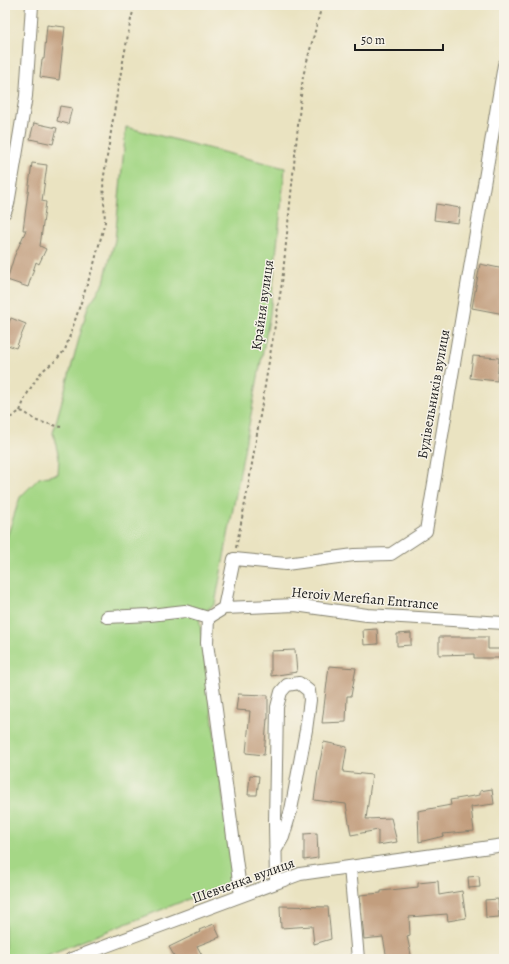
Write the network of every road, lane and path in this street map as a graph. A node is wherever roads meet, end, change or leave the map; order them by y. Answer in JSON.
{"nodes":[{"id":1,"x":32,"y":5,"type":"edge"},
{"id":2,"x":135,"y":5,"type":"edge"},
{"id":3,"x":322,"y":5,"type":"edge"},
{"id":4,"x":504,"y":65,"type":"edge"},
{"id":5,"x":5,"y":212,"type":"edge"},
{"id":6,"x":20,"y":411,"type":"junction"},
{"id":7,"x":5,"y":418,"type":"edge"},
{"id":8,"x":61,"y":427,"type":"dead end"},
{"id":9,"x":234,"y":559,"type":"junction"},
{"id":10,"x":224,"y":608,"type":"junction"},
{"id":11,"x":107,"y":617,"type":"dead end"},
{"id":12,"x":208,"y":618,"type":"junction"},
{"id":13,"x":504,"y":623,"type":"edge"},
{"id":14,"x":504,"y":845,"type":"edge"},
{"id":15,"x":275,"y":852,"type":"junction"},
{"id":16,"x":350,"y":867,"type":"junction"},
{"id":17,"x":276,"y":883,"type":"junction"},
{"id":18,"x":241,"y":896,"type":"junction"},
{"id":19,"x":70,"y":959,"type":"edge"},
{"id":20,"x":358,"y":959,"type":"edge"}],
"edges":[{"from":1,"to":5,"type":"street"},
{"from":2,"to":6,"type":"path"},
{"from":3,"to":9,"type":"path","name":"Крайня вулиця"},
{"from":4,"to":9,"type":"street","name":"Будівельників вулиця"},
{"from":6,"to":7,"type":"path"},
{"from":6,"to":8,"type":"path"},
{"from":9,"to":10,"type":"street"},
{"from":10,"to":12,"type":"street"},
{"from":10,"to":13,"type":"street","name":"Heroiv Merefian Entrance"},
{"from":11,"to":12,"type":"street"},
{"from":12,"to":18,"type":"street"},
{"from":14,"to":16,"type":"street","name":"Шевченка вулиця"},
{"from":15,"to":15,"type":"street"},
{"from":15,"to":17,"type":"street"},
{"from":16,"to":17,"type":"street","name":"Шевченка вулиця"},
{"from":16,"to":20,"type":"street"},
{"from":17,"to":18,"type":"street","name":"Шевченка вулиця"},
{"from":18,"to":19,"type":"street","name":"Шевченка вулиця"}]}
